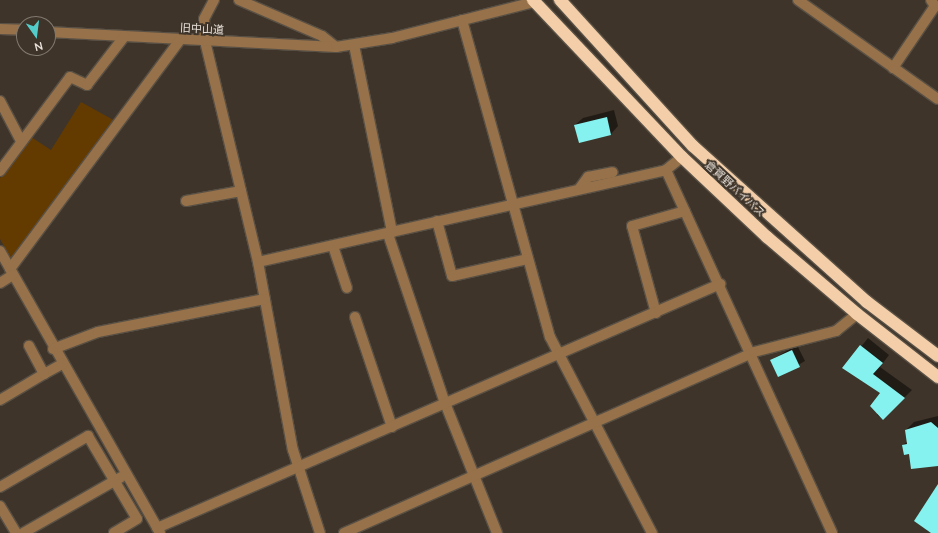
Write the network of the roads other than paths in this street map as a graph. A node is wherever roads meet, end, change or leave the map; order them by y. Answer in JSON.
{"nodes":[{"id":1,"x":214,"y":0,"type":"edge"},
{"id":2,"x":239,"y":0,"type":"edge"},
{"id":3,"x":560,"y":0,"type":"edge"},
{"id":4,"x":798,"y":0,"type":"edge"},
{"id":5,"x":930,"y":0,"type":"edge"},
{"id":6,"x":534,"y":1,"type":"edge"},
{"id":7,"x":462,"y":20,"type":"junction"},
{"id":8,"x":0,"y":29,"type":"edge"},
{"id":9,"x":16,"y":30,"type":"edge"},
{"id":10,"x":56,"y":32,"type":"edge"},
{"id":11,"x":124,"y":36,"type":"junction"},
{"id":12,"x":181,"y":39,"type":"junction"},
{"id":13,"x":205,"y":41,"type":"junction"},
{"id":14,"x":354,"y":46,"type":"junction"},
{"id":15,"x":336,"y":47,"type":"junction"},
{"id":16,"x":893,"y":68,"type":"junction"},
{"id":17,"x":938,"y":99,"type":"edge"},
{"id":18,"x":0,"y":100,"type":"edge"},
{"id":19,"x":21,"y":141,"type":"junction"},
{"id":20,"x":682,"y":157,"type":"junction"},
{"id":21,"x":666,"y":170,"type":"junction"},
{"id":22,"x":0,"y":171,"type":"edge"},
{"id":23,"x":613,"y":172,"type":"dead end"},
{"id":24,"x":580,"y":188,"type":"junction"},
{"id":25,"x":241,"y":191,"type":"junction"},
{"id":26,"x":186,"y":202,"type":"dead end"},
{"id":27,"x":512,"y":203,"type":"junction"},
{"id":28,"x":686,"y":211,"type":"junction"},
{"id":29,"x":437,"y":221,"type":"junction"},
{"id":30,"x":390,"y":233,"type":"junction"},
{"id":31,"x":333,"y":246,"type":"junction"},
{"id":32,"x":0,"y":251,"type":"edge"},
{"id":33,"x":528,"y":259,"type":"junction"},
{"id":34,"x":258,"y":262,"type":"junction"},
{"id":35,"x":11,"y":272,"type":"junction"},
{"id":36,"x":0,"y":283,"type":"edge"},
{"id":37,"x":720,"y":284,"type":"junction"},
{"id":38,"x":347,"y":288,"type":"dead end"},
{"id":39,"x":265,"y":299,"type":"junction"},
{"id":40,"x":656,"y":313,"type":"junction"},
{"id":41,"x":856,"y":314,"type":"junction"},
{"id":42,"x":355,"y":316,"type":"dead end"},
{"id":43,"x":28,"y":346,"type":"dead end"},
{"id":44,"x":53,"y":349,"type":"junction"},
{"id":45,"x":937,"y":353,"type":"edge"},
{"id":46,"x":558,"y":355,"type":"junction"},
{"id":47,"x":750,"y":355,"type":"junction"},
{"id":48,"x":62,"y":364,"type":"junction"},
{"id":49,"x":44,"y":374,"type":"junction"},
{"id":50,"x":938,"y":377,"type":"edge"},
{"id":51,"x":0,"y":400,"type":"edge"},
{"id":52,"x":446,"y":403,"type":"junction"},
{"id":53,"x":595,"y":424,"type":"junction"},
{"id":54,"x":392,"y":427,"type":"junction"},
{"id":55,"x":298,"y":468,"type":"junction"},
{"id":56,"x":126,"y":474,"type":"junction"},
{"id":57,"x":473,"y":476,"type":"junction"},
{"id":58,"x":115,"y":481,"type":"junction"},
{"id":59,"x":0,"y":487,"type":"edge"},
{"id":60,"x":0,"y":506,"type":"edge"},
{"id":61,"x":158,"y":531,"type":"edge"},
{"id":62,"x":16,"y":533,"type":"edge"},
{"id":63,"x":23,"y":533,"type":"edge"},
{"id":64,"x":114,"y":533,"type":"edge"},
{"id":65,"x":320,"y":533,"type":"edge"},
{"id":66,"x":344,"y":533,"type":"edge"},
{"id":67,"x":498,"y":533,"type":"edge"},
{"id":68,"x":652,"y":533,"type":"edge"},
{"id":69,"x":832,"y":533,"type":"edge"}],
"edges":[{"from":1,"to":13,"type":"street"},
{"from":2,"to":15,"type":"street"},
{"from":3,"to":45,"type":"highway","name":"倉賀野バイパス"},
{"from":4,"to":16,"type":"street"},
{"from":5,"to":16,"type":"street"},
{"from":6,"to":7,"type":"street"},
{"from":6,"to":20,"type":"highway","name":"倉賀野バイパス"},
{"from":7,"to":14,"type":"street","name":"旧中山道"},
{"from":7,"to":27,"type":"street"},
{"from":8,"to":9,"type":"street"},
{"from":10,"to":11,"type":"street","name":"旧中山道"},
{"from":11,"to":12,"type":"street","name":"旧中山道"},
{"from":11,"to":19,"type":"street"},
{"from":12,"to":13,"type":"street","name":"旧中山道"},
{"from":12,"to":35,"type":"street"},
{"from":13,"to":15,"type":"street","name":"旧中山道"},
{"from":13,"to":25,"type":"street"},
{"from":14,"to":15,"type":"street","name":"旧中山道"},
{"from":14,"to":30,"type":"street"},
{"from":16,"to":17,"type":"street"},
{"from":18,"to":19,"type":"street"},
{"from":19,"to":22,"type":"street"},
{"from":20,"to":21,"type":"street"},
{"from":20,"to":41,"type":"highway","name":"倉賀野バイパス"},
{"from":21,"to":24,"type":"street"},
{"from":21,"to":28,"type":"street"},
{"from":23,"to":24,"type":"street"},
{"from":24,"to":27,"type":"street"},
{"from":25,"to":26,"type":"street"},
{"from":25,"to":34,"type":"street"},
{"from":27,"to":29,"type":"street"},
{"from":27,"to":33,"type":"street"},
{"from":28,"to":37,"type":"street"},
{"from":28,"to":40,"type":"street"},
{"from":29,"to":30,"type":"street"},
{"from":29,"to":33,"type":"street"},
{"from":30,"to":31,"type":"street"},
{"from":30,"to":52,"type":"street"},
{"from":31,"to":34,"type":"street"},
{"from":31,"to":38,"type":"street"},
{"from":32,"to":35,"type":"street"},
{"from":33,"to":46,"type":"street"},
{"from":34,"to":39,"type":"street"},
{"from":35,"to":36,"type":"street"},
{"from":35,"to":44,"type":"street"},
{"from":37,"to":40,"type":"street"},
{"from":37,"to":47,"type":"street"},
{"from":39,"to":44,"type":"street"},
{"from":39,"to":55,"type":"street"},
{"from":40,"to":46,"type":"street"},
{"from":41,"to":47,"type":"street"},
{"from":41,"to":50,"type":"highway","name":"倉賀野バイパス"},
{"from":42,"to":54,"type":"street"},
{"from":43,"to":49,"type":"street"},
{"from":44,"to":48,"type":"street"},
{"from":46,"to":52,"type":"street"},
{"from":46,"to":53,"type":"street"},
{"from":47,"to":53,"type":"street"},
{"from":47,"to":69,"type":"street"},
{"from":48,"to":49,"type":"street"},
{"from":48,"to":56,"type":"street"},
{"from":49,"to":51,"type":"street"},
{"from":52,"to":54,"type":"street"},
{"from":52,"to":57,"type":"street"},
{"from":53,"to":57,"type":"street"},
{"from":53,"to":68,"type":"street"},
{"from":54,"to":55,"type":"street"},
{"from":55,"to":61,"type":"street"},
{"from":55,"to":65,"type":"street"},
{"from":56,"to":58,"type":"street"},
{"from":56,"to":61,"type":"street"},
{"from":57,"to":66,"type":"street"},
{"from":57,"to":67,"type":"street"},
{"from":58,"to":59,"type":"street"},
{"from":58,"to":63,"type":"street"},
{"from":58,"to":64,"type":"street"},
{"from":60,"to":62,"type":"street"}]}
